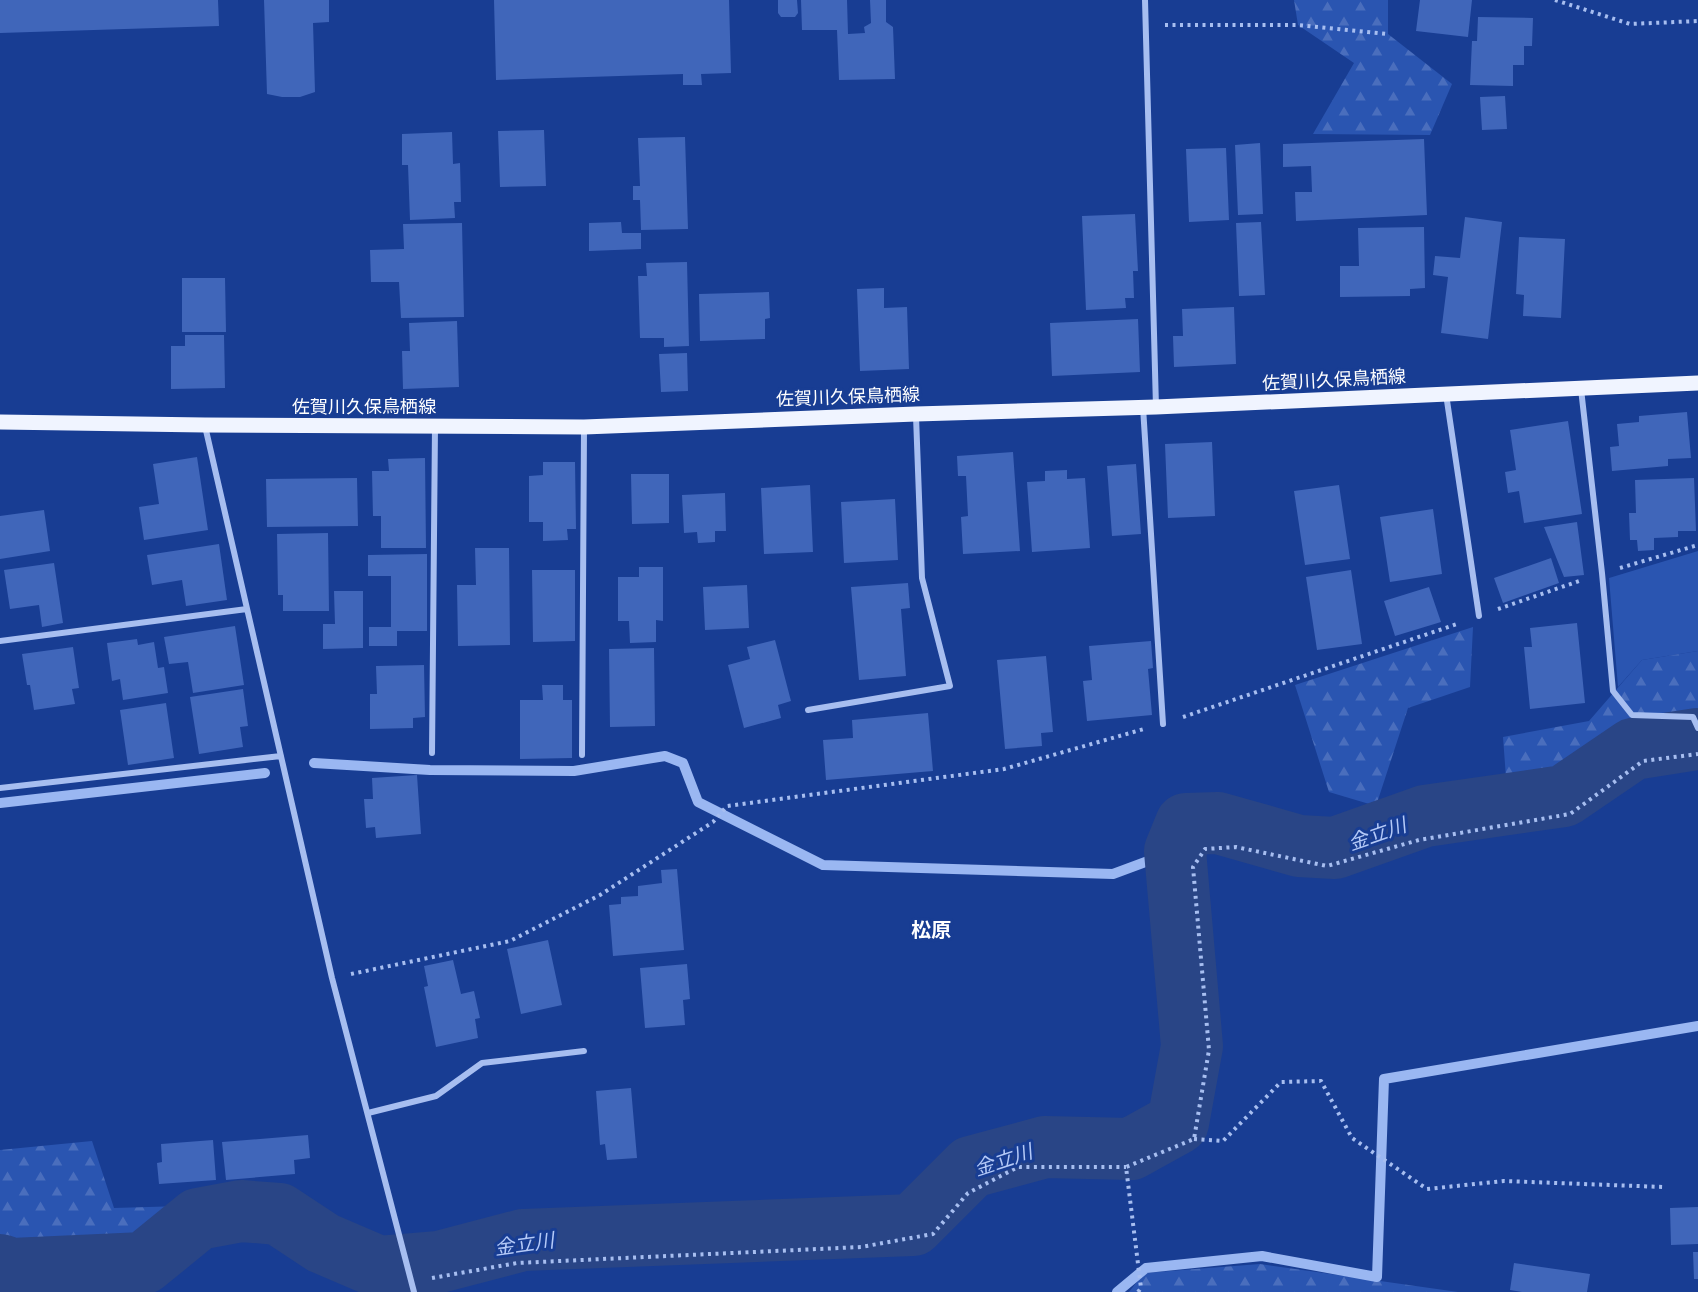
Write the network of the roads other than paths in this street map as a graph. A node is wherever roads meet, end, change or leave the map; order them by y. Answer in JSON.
{"nodes":[{"id":1,"x":1145,"y":0,"type":"edge"},
{"id":2,"x":1698,"y":383,"type":"edge"},
{"id":3,"x":1581,"y":388,"type":"junction"},
{"id":4,"x":1446,"y":394,"type":"junction"},
{"id":5,"x":1149,"y":407,"type":"junction"},
{"id":6,"x":915,"y":414,"type":"junction"},
{"id":7,"x":0,"y":422,"type":"edge"},
{"id":8,"x":205,"y":425,"type":"junction"},
{"id":9,"x":435,"y":426,"type":"junction"},
{"id":10,"x":584,"y":427,"type":"junction"},
{"id":11,"x":247,"y":609,"type":"junction"},
{"id":12,"x":1479,"y":616,"type":"road end"},
{"id":13,"x":0,"y":641,"type":"edge"},
{"id":14,"x":808,"y":710,"type":"dead end"},
{"id":15,"x":1163,"y":724,"type":"road end"},
{"id":16,"x":1698,"y":728,"type":"edge"},
{"id":17,"x":432,"y":753,"type":"dead end"},
{"id":18,"x":582,"y":755,"type":"dead end"},
{"id":19,"x":281,"y":756,"type":"junction"},
{"id":20,"x":0,"y":789,"type":"edge"},
{"id":21,"x":584,"y":1051,"type":"dead end"},
{"id":22,"x":368,"y":1113,"type":"junction"},
{"id":23,"x":414,"y":1292,"type":"edge"}],
"edges":[{"from":1,"to":5,"type":"street"},
{"from":2,"to":3,"type":"main road","name":"佐賀川久保鳥栖線"},
{"from":3,"to":4,"type":"main road","name":"佐賀川久保鳥栖線"},
{"from":3,"to":16,"type":"street"},
{"from":4,"to":5,"type":"main road","name":"佐賀川久保鳥栖線"},
{"from":4,"to":12,"type":"street"},
{"from":5,"to":6,"type":"main road","name":"佐賀川久保鳥栖線"},
{"from":5,"to":15,"type":"street"},
{"from":6,"to":10,"type":"main road","name":"佐賀川久保鳥栖線"},
{"from":6,"to":14,"type":"street"},
{"from":7,"to":8,"type":"main road","name":"佐賀川久保鳥栖線"},
{"from":8,"to":9,"type":"main road","name":"佐賀川久保鳥栖線"},
{"from":8,"to":11,"type":"street"},
{"from":9,"to":10,"type":"main road","name":"佐賀川久保鳥栖線"},
{"from":9,"to":17,"type":"street"},
{"from":10,"to":18,"type":"street"},
{"from":11,"to":13,"type":"street"},
{"from":11,"to":19,"type":"street"},
{"from":19,"to":20,"type":"street"},
{"from":19,"to":22,"type":"street"},
{"from":21,"to":22,"type":"street"},
{"from":22,"to":23,"type":"street"}]}
